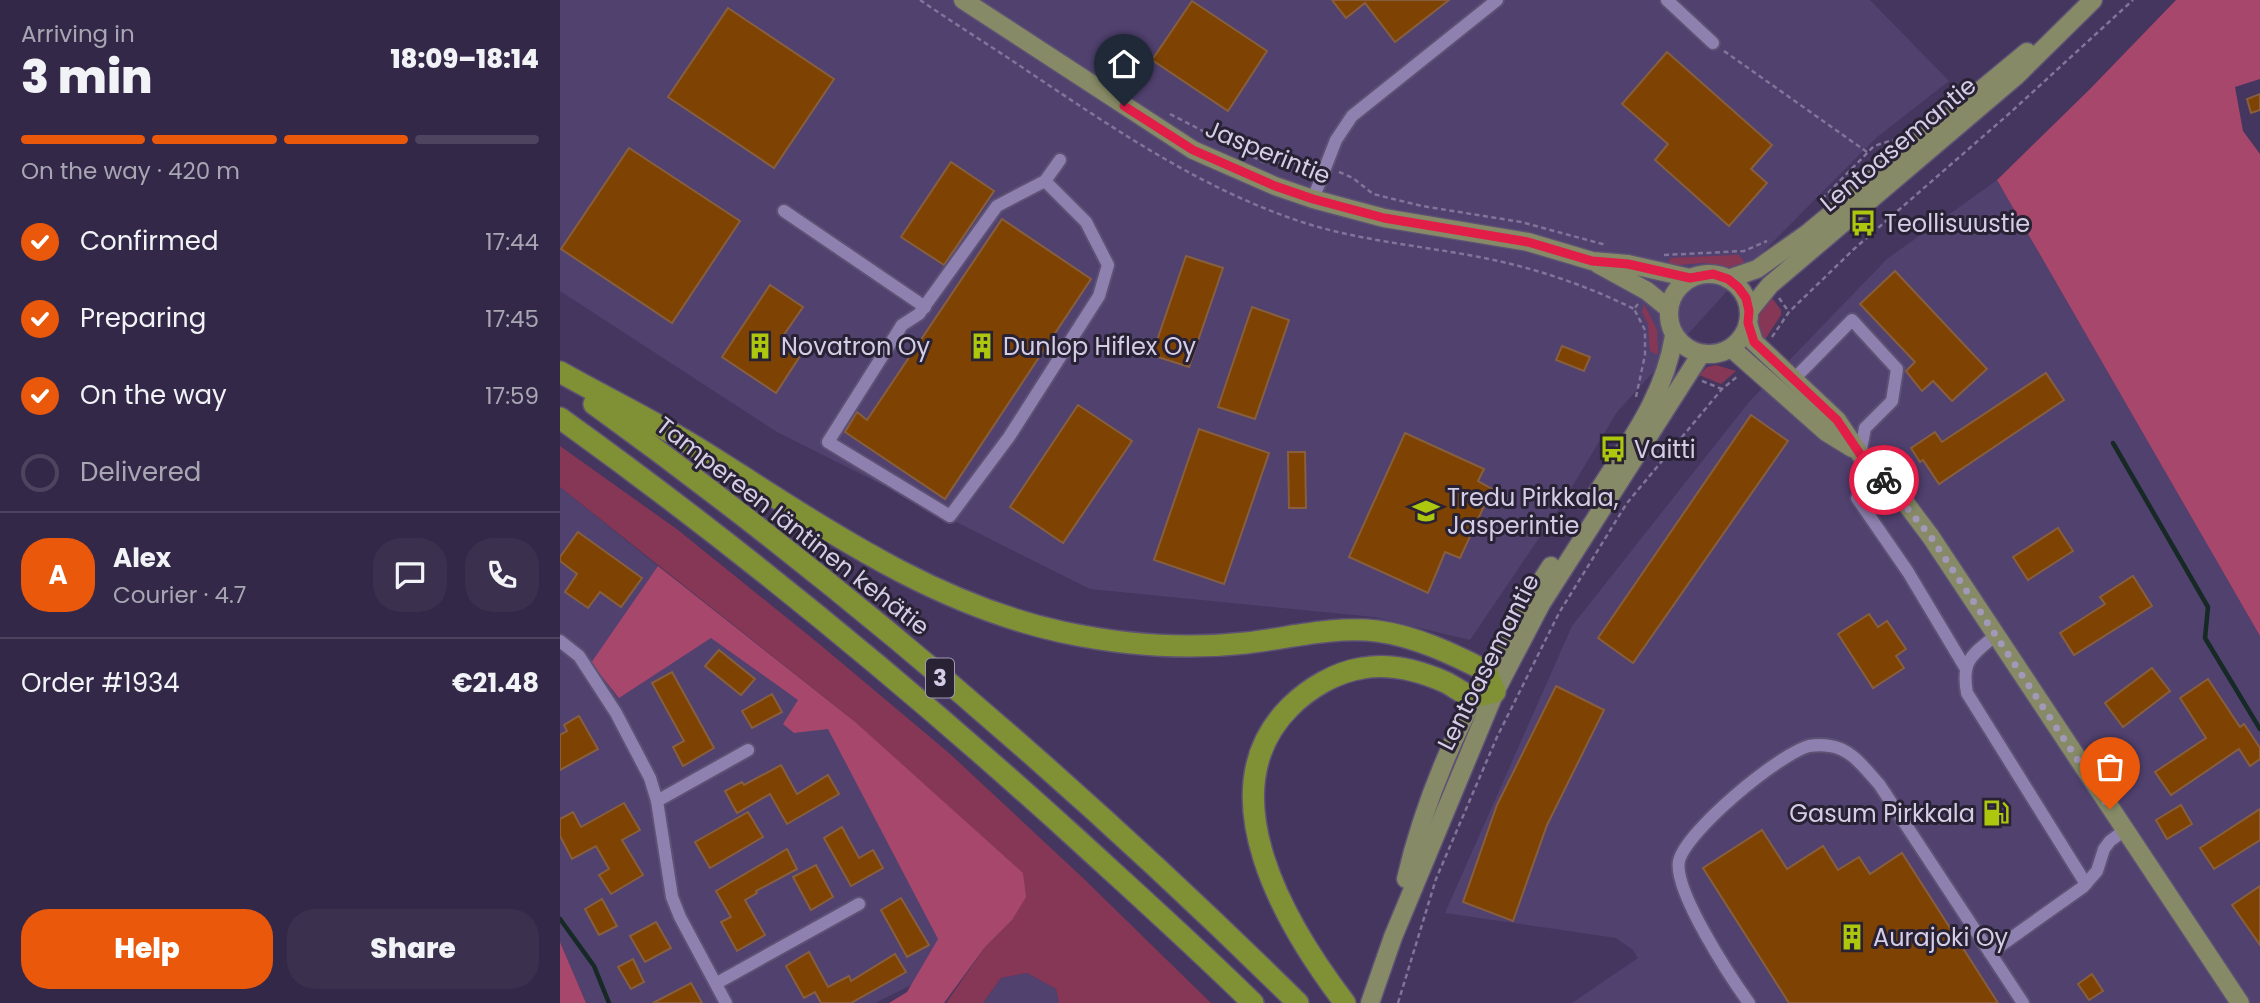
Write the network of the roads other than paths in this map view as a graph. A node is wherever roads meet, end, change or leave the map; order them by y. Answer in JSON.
{"nodes":[{"id":1,"x":963,"y":0,"type":"edge"},
{"id":2,"x":1497,"y":0,"type":"edge"},
{"id":3,"x":1667,"y":0,"type":"edge"},
{"id":4,"x":2093,"y":0,"type":"edge"},
{"id":5,"x":2078,"y":14,"type":"junction"},
{"id":6,"x":1713,"y":43,"type":"road end"},
{"id":7,"x":1060,"y":160,"type":"dead end"},
{"id":8,"x":1045,"y":181,"type":"junction"},
{"id":9,"x":1313,"y":199,"type":"junction"},
{"id":10,"x":784,"y":211,"type":"dead end"},
{"id":11,"x":1592,"y":261,"type":"junction"},
{"id":12,"x":1690,"y":278,"type":"junction"},
{"id":13,"x":1728,"y":279,"type":"junction"},
{"id":14,"x":925,"y":307,"type":"junction"},
{"id":15,"x":1668,"y":309,"type":"junction"},
{"id":16,"x":1748,"y":317,"type":"junction"},
{"id":17,"x":1674,"y":336,"type":"junction"},
{"id":18,"x":1731,"y":348,"type":"junction"},
{"id":19,"x":1702,"y":354,"type":"junction"},
{"id":20,"x":1755,"y":357,"type":"junction"},
{"id":21,"x":560,"y":372,"type":"edge"},
{"id":22,"x":560,"y":379,"type":"edge"},
{"id":23,"x":1793,"y":380,"type":"junction"},
{"id":24,"x":560,"y":418,"type":"edge"},
{"id":25,"x":1860,"y":454,"type":"junction"},
{"id":26,"x":1857,"y":498,"type":"dead end"},
{"id":27,"x":1996,"y":635,"type":"junction"},
{"id":28,"x":560,"y":641,"type":"edge"},
{"id":29,"x":1966,"y":669,"type":"junction"},
{"id":30,"x":1486,"y":671,"type":"junction"},
{"id":31,"x":1495,"y":692,"type":"junction"},
{"id":32,"x":1473,"y":696,"type":"junction"},
{"id":33,"x":748,"y":750,"type":"dead end"},
{"id":34,"x":657,"y":801,"type":"junction"},
{"id":35,"x":2125,"y":830,"type":"junction"},
{"id":36,"x":2086,"y":884,"type":"junction"},
{"id":37,"x":859,"y":904,"type":"dead end"},
{"id":38,"x":1393,"y":937,"type":"junction"},
{"id":39,"x":1990,"y":953,"type":"junction"},
{"id":40,"x":1206,"y":957,"type":"junction"},
{"id":41,"x":717,"y":982,"type":"junction"},
{"id":42,"x":1371,"y":1000,"type":"edge"},
{"id":43,"x":726,"y":1003,"type":"edge"},
{"id":44,"x":1241,"y":1003,"type":"edge"},
{"id":45,"x":1253,"y":1003,"type":"edge"},
{"id":46,"x":1298,"y":1003,"type":"edge"},
{"id":47,"x":1345,"y":1003,"type":"edge"},
{"id":48,"x":1749,"y":1003,"type":"edge"},
{"id":49,"x":2023,"y":1003,"type":"edge"},
{"id":50,"x":2241,"y":1003,"type":"edge"}],
"edges":[{"from":1,"to":9,"type":"main road","name":"Jasperintie"},
{"from":2,"to":9,"type":"street"},
{"from":3,"to":6,"type":"street"},
{"from":4,"to":5,"type":"main road","name":"Lentoasemantie"},
{"from":5,"to":13,"type":"main road","name":"Lentoasemantie"},
{"from":5,"to":16,"type":"main road","name":"Lentoasemantie"},
{"from":7,"to":8,"type":"street"},
{"from":8,"to":14,"type":"street"},
{"from":8,"to":14,"type":"street"},
{"from":9,"to":11,"type":"main road","name":"Jasperintie"},
{"from":10,"to":14,"type":"street"},
{"from":11,"to":12,"type":"main road","name":"Jasperintie"},
{"from":11,"to":15,"type":"main road","name":"Jasperintie"},
{"from":12,"to":13,"type":"main road"},
{"from":12,"to":15,"type":"main road"},
{"from":13,"to":16,"type":"main road"},
{"from":15,"to":17,"type":"main road"},
{"from":16,"to":18,"type":"main road"},
{"from":16,"to":20,"type":"main road"},
{"from":17,"to":19,"type":"main road"},
{"from":17,"to":30,"type":"main road","name":"Lentoasemantie"},
{"from":18,"to":19,"type":"main road"},
{"from":18,"to":20,"type":"main road"},
{"from":19,"to":31,"type":"main road","name":"Lentoasemantie"},
{"from":20,"to":23,"type":"main road"},
{"from":20,"to":25,"type":"main road"},
{"from":21,"to":30,"type":"highway"},
{"from":22,"to":46,"type":"highway","name":"Tampereen läntinen kehätie","number":"3"},
{"from":23,"to":25,"type":"main road"},
{"from":23,"to":25,"type":"street"},
{"from":24,"to":40,"type":"highway","number":"3"},
{"from":25,"to":27,"type":"main road"},
{"from":26,"to":29,"type":"street"},
{"from":27,"to":29,"type":"street"},
{"from":27,"to":35,"type":"main road"},
{"from":28,"to":34,"type":"street"},
{"from":29,"to":36,"type":"street"},
{"from":30,"to":31,"type":"highway"},
{"from":30,"to":32,"type":"main road","name":"Lentoasemantie"},
{"from":31,"to":32,"type":"highway"},
{"from":31,"to":38,"type":"main road","name":"Lentoasemantie"},
{"from":32,"to":38,"type":"main road","name":"Lentoasemantie"},
{"from":32,"to":47,"type":"highway"},
{"from":33,"to":34,"type":"street"},
{"from":34,"to":41,"type":"street"},
{"from":35,"to":36,"type":"street"},
{"from":35,"to":50,"type":"main road"},
{"from":36,"to":39,"type":"street"},
{"from":37,"to":41,"type":"street"},
{"from":38,"to":42,"type":"main road","name":"Lentoasemantie"},
{"from":39,"to":48,"type":"street"},
{"from":39,"to":49,"type":"street"},
{"from":40,"to":44,"type":"highway"},
{"from":40,"to":45,"type":"highway","number":"3"},
{"from":41,"to":43,"type":"street"}]}
